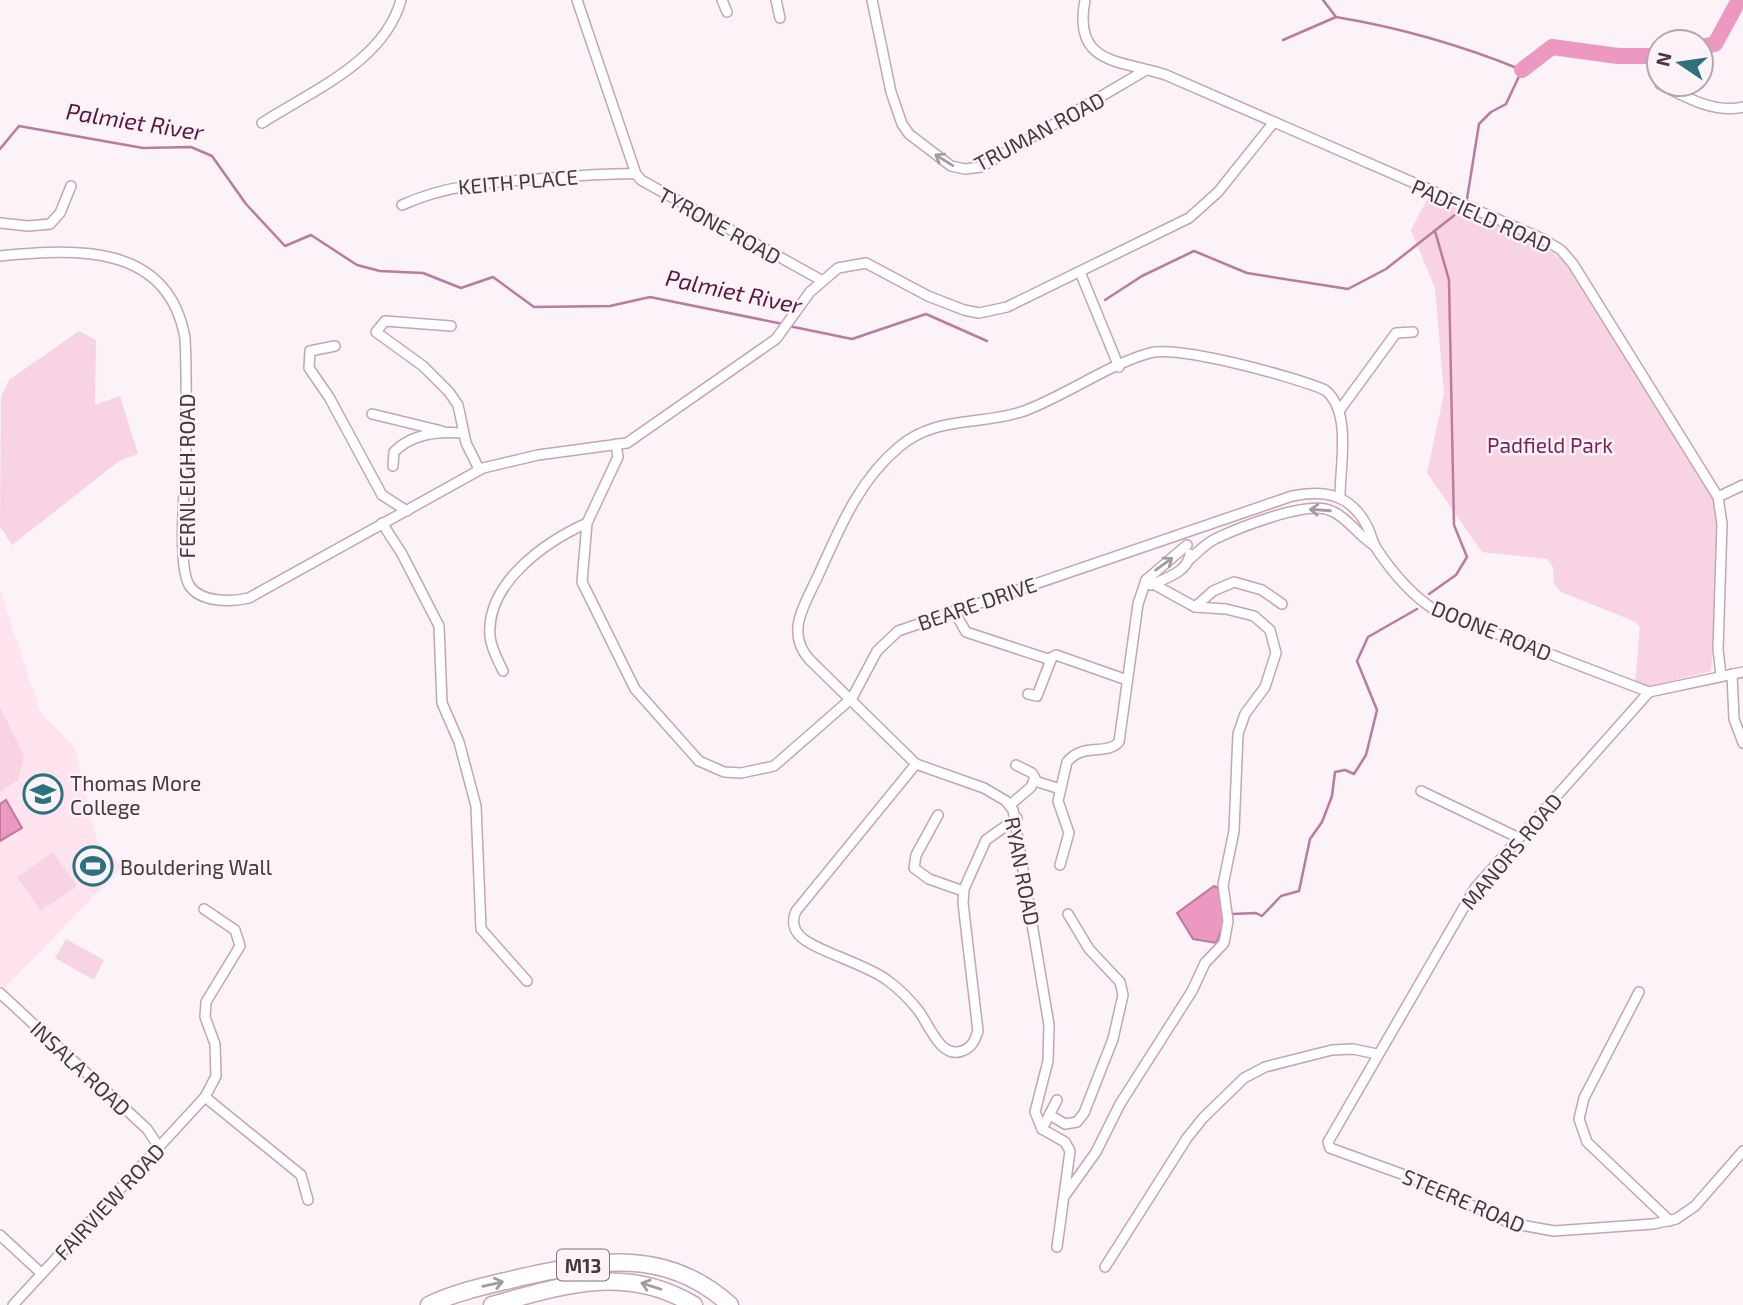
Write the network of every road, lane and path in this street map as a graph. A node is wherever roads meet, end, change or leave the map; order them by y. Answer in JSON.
{"nodes":[{"id":1,"x":401,"y":0,"type":"edge"},
{"id":2,"x":577,"y":0,"type":"edge"},
{"id":3,"x":722,"y":0,"type":"edge"},
{"id":4,"x":776,"y":0,"type":"edge"},
{"id":5,"x":872,"y":0,"type":"edge"},
{"id":6,"x":1085,"y":0,"type":"edge"},
{"id":7,"x":727,"y":12,"type":"dead end"},
{"id":8,"x":780,"y":18,"type":"dead end"},
{"id":9,"x":1146,"y":70,"type":"junction"},
{"id":10,"x":1690,"y":98,"type":"edge"},
{"id":11,"x":1743,"y":107,"type":"edge"},
{"id":12,"x":1274,"y":122,"type":"junction"},
{"id":13,"x":261,"y":123,"type":"dead end"},
{"id":14,"x":636,"y":174,"type":"junction"},
{"id":15,"x":71,"y":186,"type":"dead end"},
{"id":16,"x":402,"y":205,"type":"dead end"},
{"id":17,"x":0,"y":223,"type":"edge"},
{"id":18,"x":3,"y":254,"type":"edge"},
{"id":19,"x":1080,"y":272,"type":"junction"},
{"id":20,"x":821,"y":280,"type":"junction"},
{"id":21,"x":451,"y":326,"type":"dead end"},
{"id":22,"x":1413,"y":332,"type":"dead end"},
{"id":23,"x":335,"y":346,"type":"dead end"},
{"id":24,"x":1119,"y":367,"type":"junction"},
{"id":25,"x":1339,"y":411,"type":"junction"},
{"id":26,"x":372,"y":414,"type":"dead end"},
{"id":27,"x":444,"y":431,"type":"junction"},
{"id":28,"x":463,"y":433,"type":"junction"},
{"id":29,"x":617,"y":444,"type":"junction"},
{"id":30,"x":393,"y":466,"type":"dead end"},
{"id":31,"x":479,"y":469,"type":"junction"},
{"id":32,"x":1743,"y":485,"type":"edge"},
{"id":33,"x":1340,"y":496,"type":"junction"},
{"id":34,"x":1718,"y":497,"type":"junction"},
{"id":35,"x":407,"y":511,"type":"junction"},
{"id":36,"x":382,"y":523,"type":"junction"},
{"id":37,"x":587,"y":523,"type":"junction"},
{"id":38,"x":1181,"y":533,"type":"junction"},
{"id":39,"x":1187,"y":545,"type":"junction"},
{"id":40,"x":1375,"y":546,"type":"junction"},
{"id":41,"x":1190,"y":559,"type":"junction"},
{"id":42,"x":1148,"y":584,"type":"junction"},
{"id":43,"x":1282,"y":604,"type":"dead end"},
{"id":44,"x":1195,"y":607,"type":"junction"},
{"id":45,"x":954,"y":611,"type":"junction"},
{"id":46,"x":1051,"y":660,"type":"junction"},
{"id":47,"x":503,"y":671,"type":"dead end"},
{"id":48,"x":1743,"y":672,"type":"edge"},
{"id":49,"x":1732,"y":674,"type":"junction"},
{"id":50,"x":1721,"y":676,"type":"junction"},
{"id":51,"x":1127,"y":680,"type":"junction"},
{"id":52,"x":1649,"y":692,"type":"junction"},
{"id":53,"x":1028,"y":694,"type":"dead end"},
{"id":54,"x":852,"y":698,"type":"junction"},
{"id":55,"x":1743,"y":743,"type":"edge"},
{"id":56,"x":916,"y":764,"type":"junction"},
{"id":57,"x":1016,"y":765,"type":"dead end"},
{"id":58,"x":1035,"y":781,"type":"junction"},
{"id":59,"x":1060,"y":789,"type":"junction"},
{"id":60,"x":1421,"y":791,"type":"dead end"},
{"id":61,"x":1010,"y":805,"type":"junction"},
{"id":62,"x":938,"y":815,"type":"dead end"},
{"id":63,"x":1017,"y":818,"type":"junction"},
{"id":64,"x":1519,"y":838,"type":"junction"},
{"id":65,"x":1060,"y":865,"type":"dead end"},
{"id":66,"x":963,"y":891,"type":"junction"},
{"id":67,"x":204,"y":909,"type":"dead end"},
{"id":68,"x":1068,"y":914,"type":"dead end"},
{"id":69,"x":527,"y":981,"type":"dead end"},
{"id":70,"x":1639,"y":992,"type":"dead end"},
{"id":71,"x":0,"y":993,"type":"edge"},
{"id":72,"x":1377,"y":1054,"type":"junction"},
{"id":73,"x":205,"y":1097,"type":"junction"},
{"id":74,"x":1056,"y":1100,"type":"dead end"},
{"id":75,"x":1050,"y":1115,"type":"junction"},
{"id":76,"x":1042,"y":1129,"type":"junction"},
{"id":77,"x":1328,"y":1146,"type":"joint"},
{"id":78,"x":159,"y":1147,"type":"junction"},
{"id":79,"x":1743,"y":1151,"type":"edge"},
{"id":80,"x":1066,"y":1194,"type":"junction"},
{"id":81,"x":308,"y":1200,"type":"dead end"},
{"id":82,"x":1670,"y":1221,"type":"junction"},
{"id":83,"x":0,"y":1235,"type":"edge"},
{"id":84,"x":1057,"y":1247,"type":"dead end"},
{"id":85,"x":1105,"y":1267,"type":"dead end"},
{"id":86,"x":41,"y":1273,"type":"junction"},
{"id":87,"x":13,"y":1305,"type":"edge"},
{"id":88,"x":429,"y":1305,"type":"edge"},
{"id":89,"x":492,"y":1305,"type":"edge"},
{"id":90,"x":694,"y":1305,"type":"edge"},
{"id":91,"x":730,"y":1305,"type":"edge"}],
"edges":[{"from":1,"to":13,"type":"street"},
{"from":2,"to":14,"type":"street","name":"TYRONE ROAD"},
{"from":3,"to":7,"type":"street"},
{"from":4,"to":8,"type":"street"},
{"from":9,"to":5,"type":"street","name":"TRUMAN ROAD","one_way":true},
{"from":6,"to":9,"type":"street","name":"PADFIELD ROAD"},
{"from":9,"to":12,"type":"street","name":"PADFIELD ROAD"},
{"from":10,"to":11,"type":"street"},
{"from":12,"to":19,"type":"street"},
{"from":12,"to":34,"type":"street","name":"PADFIELD ROAD"},
{"from":14,"to":16,"type":"street","name":"KEITH PLACE"},
{"from":14,"to":20,"type":"street","name":"TYRONE ROAD"},
{"from":15,"to":17,"type":"street"},
{"from":18,"to":36,"type":"street","name":"FERNLEIGH ROAD"},
{"from":19,"to":20,"type":"street"},
{"from":19,"to":24,"type":"street"},
{"from":20,"to":29,"type":"street","name":"FERNLEIGH ROAD"},
{"from":21,"to":28,"type":"street"},
{"from":22,"to":25,"type":"street"},
{"from":23,"to":35,"type":"street"},
{"from":24,"to":25,"type":"street"},
{"from":24,"to":54,"type":"street"},
{"from":25,"to":33,"type":"street"},
{"from":26,"to":27,"type":"street"},
{"from":27,"to":28,"type":"street"},
{"from":27,"to":30,"type":"street"},
{"from":28,"to":31,"type":"street"},
{"from":29,"to":31,"type":"street","name":"FERNLEIGH ROAD"},
{"from":29,"to":37,"type":"street"},
{"from":31,"to":35,"type":"street","name":"FERNLEIGH ROAD"},
{"from":32,"to":34,"type":"street"},
{"from":33,"to":38,"type":"street","name":"BEARE DRIVE"},
{"from":33,"to":40,"type":"street","name":"DOONE ROAD"},
{"from":34,"to":50,"type":"street","name":"PADFIELD ROAD"},
{"from":35,"to":36,"type":"street","name":"FERNLEIGH ROAD"},
{"from":36,"to":69,"type":"street"},
{"from":37,"to":47,"type":"street"},
{"from":37,"to":54,"type":"street"},
{"from":38,"to":39,"type":"street"},
{"from":38,"to":45,"type":"street","name":"BEARE DRIVE"},
{"from":39,"to":41,"type":"street"},
{"from":42,"to":39,"type":"street","one_way":true},
{"from":40,"to":41,"type":"street","one_way":true},
{"from":40,"to":52,"type":"street","name":"DOONE ROAD"},
{"from":41,"to":42,"type":"street"},
{"from":42,"to":44,"type":"street"},
{"from":42,"to":51,"type":"street"},
{"from":43,"to":44,"type":"street"},
{"from":44,"to":80,"type":"street"},
{"from":45,"to":46,"type":"street"},
{"from":45,"to":54,"type":"street","name":"BEARE DRIVE"},
{"from":46,"to":51,"type":"street"},
{"from":46,"to":53,"type":"street"},
{"from":48,"to":49,"type":"street"},
{"from":49,"to":50,"type":"street"},
{"from":49,"to":55,"type":"street"},
{"from":50,"to":52,"type":"street"},
{"from":51,"to":59,"type":"street"},
{"from":52,"to":64,"type":"street","name":"MANORS ROAD"},
{"from":54,"to":56,"type":"street","name":"RYAN ROAD"},
{"from":56,"to":61,"type":"street","name":"RYAN ROAD"},
{"from":56,"to":66,"type":"street"},
{"from":57,"to":58,"type":"street"},
{"from":58,"to":59,"type":"street"},
{"from":58,"to":61,"type":"street"},
{"from":59,"to":65,"type":"street"},
{"from":60,"to":64,"type":"street"},
{"from":61,"to":63,"type":"street","name":"RYAN ROAD"},
{"from":62,"to":66,"type":"street"},
{"from":63,"to":66,"type":"street"},
{"from":63,"to":76,"type":"street","name":"RYAN ROAD"},
{"from":64,"to":72,"type":"street","name":"MANORS ROAD"},
{"from":67,"to":73,"type":"street"},
{"from":68,"to":75,"type":"street"},
{"from":70,"to":82,"type":"street"},
{"from":71,"to":78,"type":"street","name":"INSALA ROAD"},
{"from":72,"to":77,"type":"street","name":"MANORS ROAD"},
{"from":72,"to":85,"type":"street"},
{"from":73,"to":78,"type":"street","name":"FAIRVIEW ROAD"},
{"from":73,"to":81,"type":"street"},
{"from":74,"to":75,"type":"street"},
{"from":75,"to":76,"type":"street"},
{"from":76,"to":80,"type":"street"},
{"from":77,"to":82,"type":"street","name":"STEERE ROAD"},
{"from":78,"to":86,"type":"street","name":"FAIRVIEW ROAD"},
{"from":79,"to":82,"type":"street","name":"STEERE ROAD"},
{"from":80,"to":84,"type":"street"},
{"from":83,"to":86,"type":"street"},
{"from":86,"to":87,"type":"street","name":"FAIRVIEW ROAD"},
{"from":88,"to":91,"type":"highway","number":"M13","one_way":true},
{"from":90,"to":89,"type":"highway","number":"M13","one_way":true}]}
